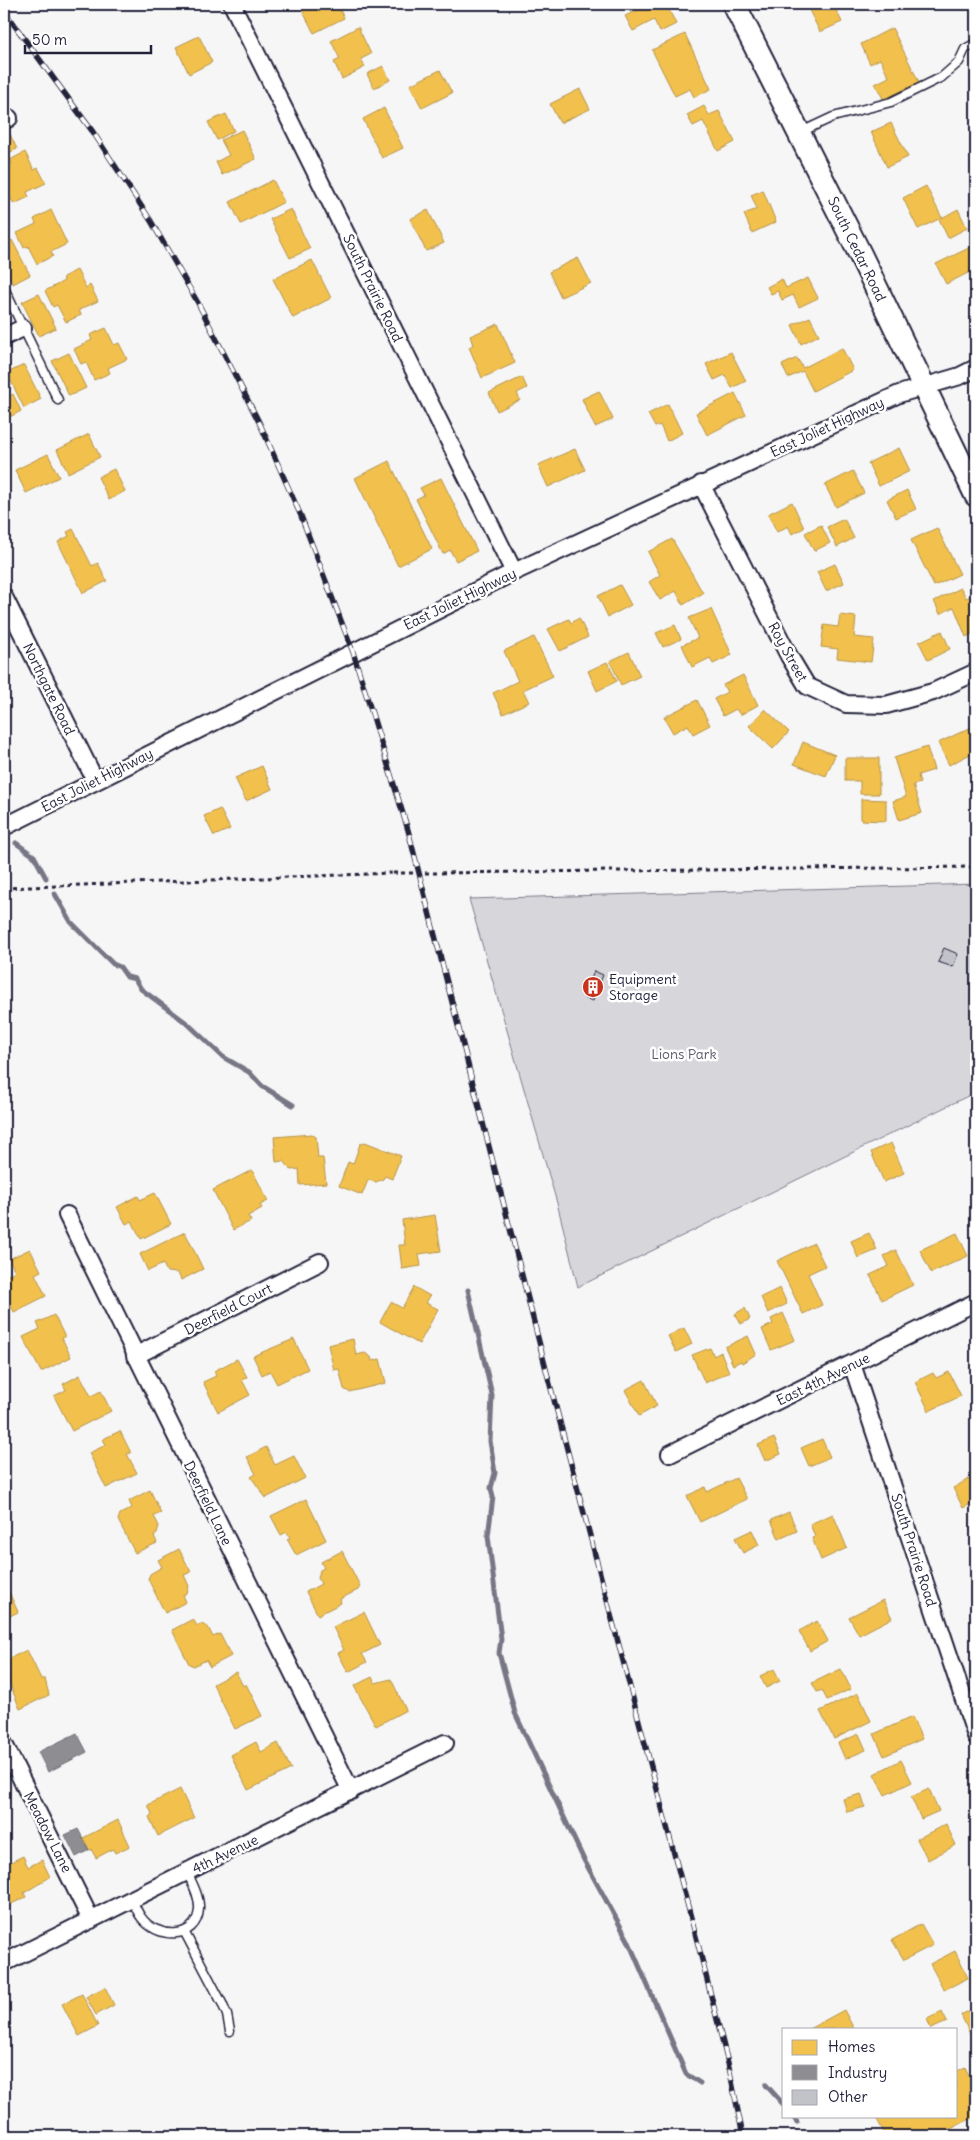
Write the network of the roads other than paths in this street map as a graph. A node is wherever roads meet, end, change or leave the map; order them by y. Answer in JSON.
{"nodes":[{"id":1,"x":232,"y":4,"type":"edge"},
{"id":2,"x":734,"y":4,"type":"edge"},
{"id":3,"x":976,"y":43,"type":"edge"},
{"id":4,"x":799,"y":133,"type":"junction"},
{"id":5,"x":4,"y":288,"type":"edge"},
{"id":6,"x":23,"y":328,"type":"junction"},
{"id":7,"x":4,"y":337,"type":"edge"},
{"id":8,"x":976,"y":368,"type":"edge"},
{"id":9,"x":923,"y":387,"type":"junction"},
{"id":10,"x":58,"y":400,"type":"dead end"},
{"id":11,"x":701,"y":484,"type":"junction"},
{"id":12,"x":976,"y":495,"type":"edge"},
{"id":13,"x":514,"y":572,"type":"junction"},
{"id":14,"x":4,"y":597,"type":"edge"},
{"id":15,"x":976,"y":672,"type":"edge"},
{"id":16,"x":95,"y":780,"type":"junction"},
{"id":17,"x":4,"y":827,"type":"edge"},
{"id":18,"x":67,"y":1215,"type":"dead end"},
{"id":19,"x":320,"y":1262,"type":"dead end"},
{"id":20,"x":976,"y":1302,"type":"edge"},
{"id":21,"x":136,"y":1356,"type":"junction"},
{"id":22,"x":852,"y":1364,"type":"junction"},
{"id":23,"x":670,"y":1454,"type":"dead end"},
{"id":24,"x":976,"y":1736,"type":"edge"},
{"id":25,"x":445,"y":1743,"type":"dead end"},
{"id":26,"x":4,"y":1744,"type":"edge"},
{"id":27,"x":351,"y":1791,"type":"junction"},
{"id":28,"x":186,"y":1872,"type":"junction"},
{"id":29,"x":132,"y":1900,"type":"junction"},
{"id":30,"x":91,"y":1920,"type":"junction"},
{"id":31,"x":185,"y":1932,"type":"junction"},
{"id":32,"x":4,"y":1964,"type":"edge"},
{"id":33,"x":230,"y":2031,"type":"dead end"}],
"edges":[{"from":1,"to":13,"type":"street","name":"South Prairie Road"},
{"from":2,"to":4,"type":"main road","name":"South Cedar Road"},
{"from":3,"to":4,"type":"lane"},
{"from":4,"to":9,"type":"main road","name":"South Cedar Road"},
{"from":5,"to":6,"type":"lane"},
{"from":6,"to":7,"type":"street"},
{"from":6,"to":10,"type":"lane"},
{"from":8,"to":9,"type":"street","name":"East Joliet Highway"},
{"from":9,"to":11,"type":"street","name":"East Joliet Highway"},
{"from":9,"to":12,"type":"main road","name":"South Cedar Road"},
{"from":11,"to":13,"type":"street","name":"East Joliet Highway"},
{"from":11,"to":15,"type":"street","name":"Roy Street"},
{"from":13,"to":16,"type":"street","name":"East Joliet Highway"},
{"from":14,"to":16,"type":"street","name":"Northgate Road"},
{"from":16,"to":17,"type":"street","name":"East Joliet Highway"},
{"from":18,"to":21,"type":"street","name":"Deerfield Lane"},
{"from":19,"to":21,"type":"street","name":"Deerfield Court"},
{"from":20,"to":22,"type":"street","name":"East 4th Avenue"},
{"from":21,"to":27,"type":"street","name":"Deerfield Lane"},
{"from":22,"to":23,"type":"street","name":"East 4th Avenue"},
{"from":22,"to":24,"type":"street","name":"South Prairie Road"},
{"from":25,"to":27,"type":"street","name":"4th Avenue"},
{"from":26,"to":30,"type":"street","name":"Meadow Lane"},
{"from":27,"to":28,"type":"street","name":"4th Avenue"},
{"from":28,"to":29,"type":"street","name":"4th Avenue"},
{"from":28,"to":31,"type":"lane"},
{"from":29,"to":30,"type":"street","name":"4th Avenue"},
{"from":29,"to":31,"type":"lane"},
{"from":30,"to":32,"type":"street","name":"4th Avenue"},
{"from":31,"to":33,"type":"lane"}]}
